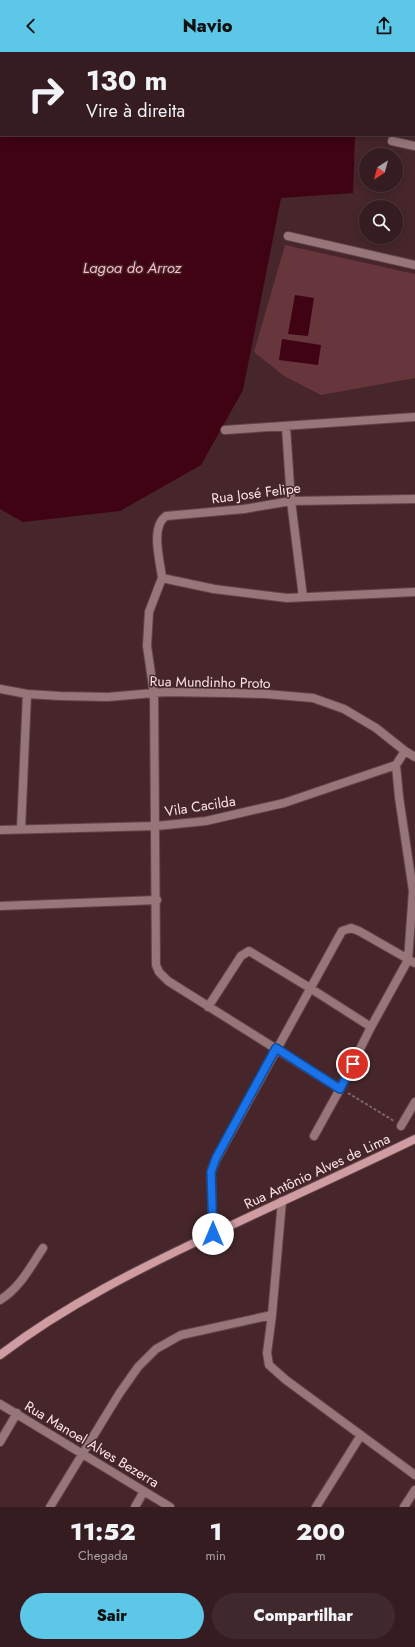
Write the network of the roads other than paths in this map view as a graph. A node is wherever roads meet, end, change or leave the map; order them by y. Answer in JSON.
{"nodes":[{"id":1,"x":392,"y":141,"type":"dead end"},
{"id":2,"x":415,"y":146,"type":"edge"},
{"id":3,"x":288,"y":236,"type":"dead end"},
{"id":4,"x":415,"y":264,"type":"edge"},
{"id":5,"x":415,"y":417,"type":"edge"},
{"id":6,"x":286,"y":427,"type":"junction"},
{"id":7,"x":225,"y":430,"type":"dead end"},
{"id":8,"x":415,"y":499,"type":"edge"},
{"id":9,"x":291,"y":501,"type":"junction"},
{"id":10,"x":162,"y":578,"type":"junction"},
{"id":11,"x":415,"y":592,"type":"edge"},
{"id":12,"x":303,"y":597,"type":"junction"},
{"id":13,"x":0,"y":689,"type":"edge"},
{"id":14,"x":154,"y":691,"type":"junction"},
{"id":15,"x":27,"y":694,"type":"junction"},
{"id":16,"x":405,"y":751,"type":"junction"},
{"id":17,"x":415,"y":757,"type":"edge"},
{"id":18,"x":396,"y":765,"type":"junction"},
{"id":19,"x":156,"y":826,"type":"junction"},
{"id":20,"x":22,"y":829,"type":"junction"},
{"id":21,"x":0,"y":830,"type":"edge"},
{"id":22,"x":414,"y":891,"type":"edge"},
{"id":23,"x":157,"y":900,"type":"junction"},
{"id":24,"x":0,"y":906,"type":"edge"},
{"id":25,"x":412,"y":961,"type":"edge"},
{"id":26,"x":310,"y":988,"type":"junction"},
{"id":27,"x":208,"y":1007,"type":"junction"},
{"id":28,"x":372,"y":1027,"type":"junction"},
{"id":29,"x":276,"y":1048,"type":"junction"},
{"id":30,"x":340,"y":1089,"type":"junction"},
{"id":31,"x":415,"y":1102,"type":"edge"},
{"id":32,"x":401,"y":1126,"type":"road end"},
{"id":33,"x":314,"y":1136,"type":"dead end"},
{"id":34,"x":415,"y":1139,"type":"edge"},
{"id":35,"x":282,"y":1201,"type":"junction"},
{"id":36,"x":213,"y":1234,"type":"junction"},
{"id":37,"x":43,"y":1248,"type":"dead end"},
{"id":38,"x":0,"y":1300,"type":"edge"},
{"id":39,"x":272,"y":1315,"type":"junction"},
{"id":40,"x":0,"y":1355,"type":"edge"},
{"id":41,"x":0,"y":1404,"type":"edge"},
{"id":42,"x":17,"y":1413,"type":"junction"},
{"id":43,"x":361,"y":1435,"type":"junction"},
{"id":44,"x":0,"y":1442,"type":"edge"},
{"id":45,"x":83,"y":1454,"type":"junction"},
{"id":46,"x":415,"y":1475,"type":"edge"},
{"id":47,"x":415,"y":1490,"type":"edge"},
{"id":48,"x":144,"y":1491,"type":"junction"},
{"id":49,"x":50,"y":1507,"type":"edge"},
{"id":50,"x":135,"y":1507,"type":"edge"},
{"id":51,"x":170,"y":1507,"type":"edge"},
{"id":52,"x":316,"y":1507,"type":"edge"},
{"id":53,"x":404,"y":1507,"type":"edge"}],
"edges":[{"from":1,"to":2,"type":"street"},
{"from":3,"to":4,"type":"street"},
{"from":5,"to":6,"type":"street"},
{"from":6,"to":7,"type":"street"},
{"from":6,"to":9,"type":"street"},
{"from":8,"to":9,"type":"street","name":"Rua José Felipe"},
{"from":9,"to":10,"type":"street","name":"Rua José Felipe"},
{"from":9,"to":12,"type":"street"},
{"from":10,"to":12,"type":"street"},
{"from":10,"to":14,"type":"street"},
{"from":11,"to":12,"type":"street"},
{"from":13,"to":15,"type":"street","name":"Rua Mundinho Proto"},
{"from":14,"to":15,"type":"street","name":"Rua Mundinho Proto"},
{"from":14,"to":16,"type":"street","name":"Rua Mundinho Proto"},
{"from":14,"to":19,"type":"street"},
{"from":15,"to":20,"type":"street"},
{"from":16,"to":17,"type":"street","name":"Rua Mundinho Proto"},
{"from":16,"to":18,"type":"street"},
{"from":18,"to":19,"type":"street","name":"Vila Cacilda"},
{"from":18,"to":22,"type":"street"},
{"from":19,"to":20,"type":"street","name":"Vila Cacilda"},
{"from":19,"to":23,"type":"street"},
{"from":20,"to":21,"type":"street","name":"Vila Cacilda"},
{"from":22,"to":25,"type":"street"},
{"from":23,"to":24,"type":"street"},
{"from":23,"to":27,"type":"street"},
{"from":25,"to":26,"type":"street"},
{"from":25,"to":28,"type":"street"},
{"from":26,"to":27,"type":"street"},
{"from":26,"to":28,"type":"street"},
{"from":26,"to":29,"type":"street"},
{"from":27,"to":29,"type":"street"},
{"from":28,"to":30,"type":"street"},
{"from":29,"to":30,"type":"street"},
{"from":29,"to":36,"type":"street"},
{"from":30,"to":33,"type":"street"},
{"from":31,"to":32,"type":"street"},
{"from":34,"to":35,"type":"main road","name":"Rua Antônio Alves de Lima"},
{"from":35,"to":36,"type":"main road","name":"Rua Antônio Alves de Lima"},
{"from":35,"to":39,"type":"street"},
{"from":36,"to":40,"type":"main road","name":"Rua Antônio Alves de Lima"},
{"from":37,"to":38,"type":"street"},
{"from":39,"to":43,"type":"street"},
{"from":39,"to":45,"type":"street"},
{"from":41,"to":42,"type":"street","name":"Rua Manoel Alves Bezerra"},
{"from":42,"to":44,"type":"street"},
{"from":42,"to":45,"type":"street","name":"Rua Manoel Alves Bezerra"},
{"from":43,"to":46,"type":"street"},
{"from":43,"to":52,"type":"street"},
{"from":45,"to":48,"type":"street","name":"Rua Manoel Alves Bezerra"},
{"from":45,"to":49,"type":"street"},
{"from":47,"to":53,"type":"street"},
{"from":48,"to":50,"type":"street"},
{"from":48,"to":51,"type":"street","name":"Rua Manoel Alves Bezerra"}]}
